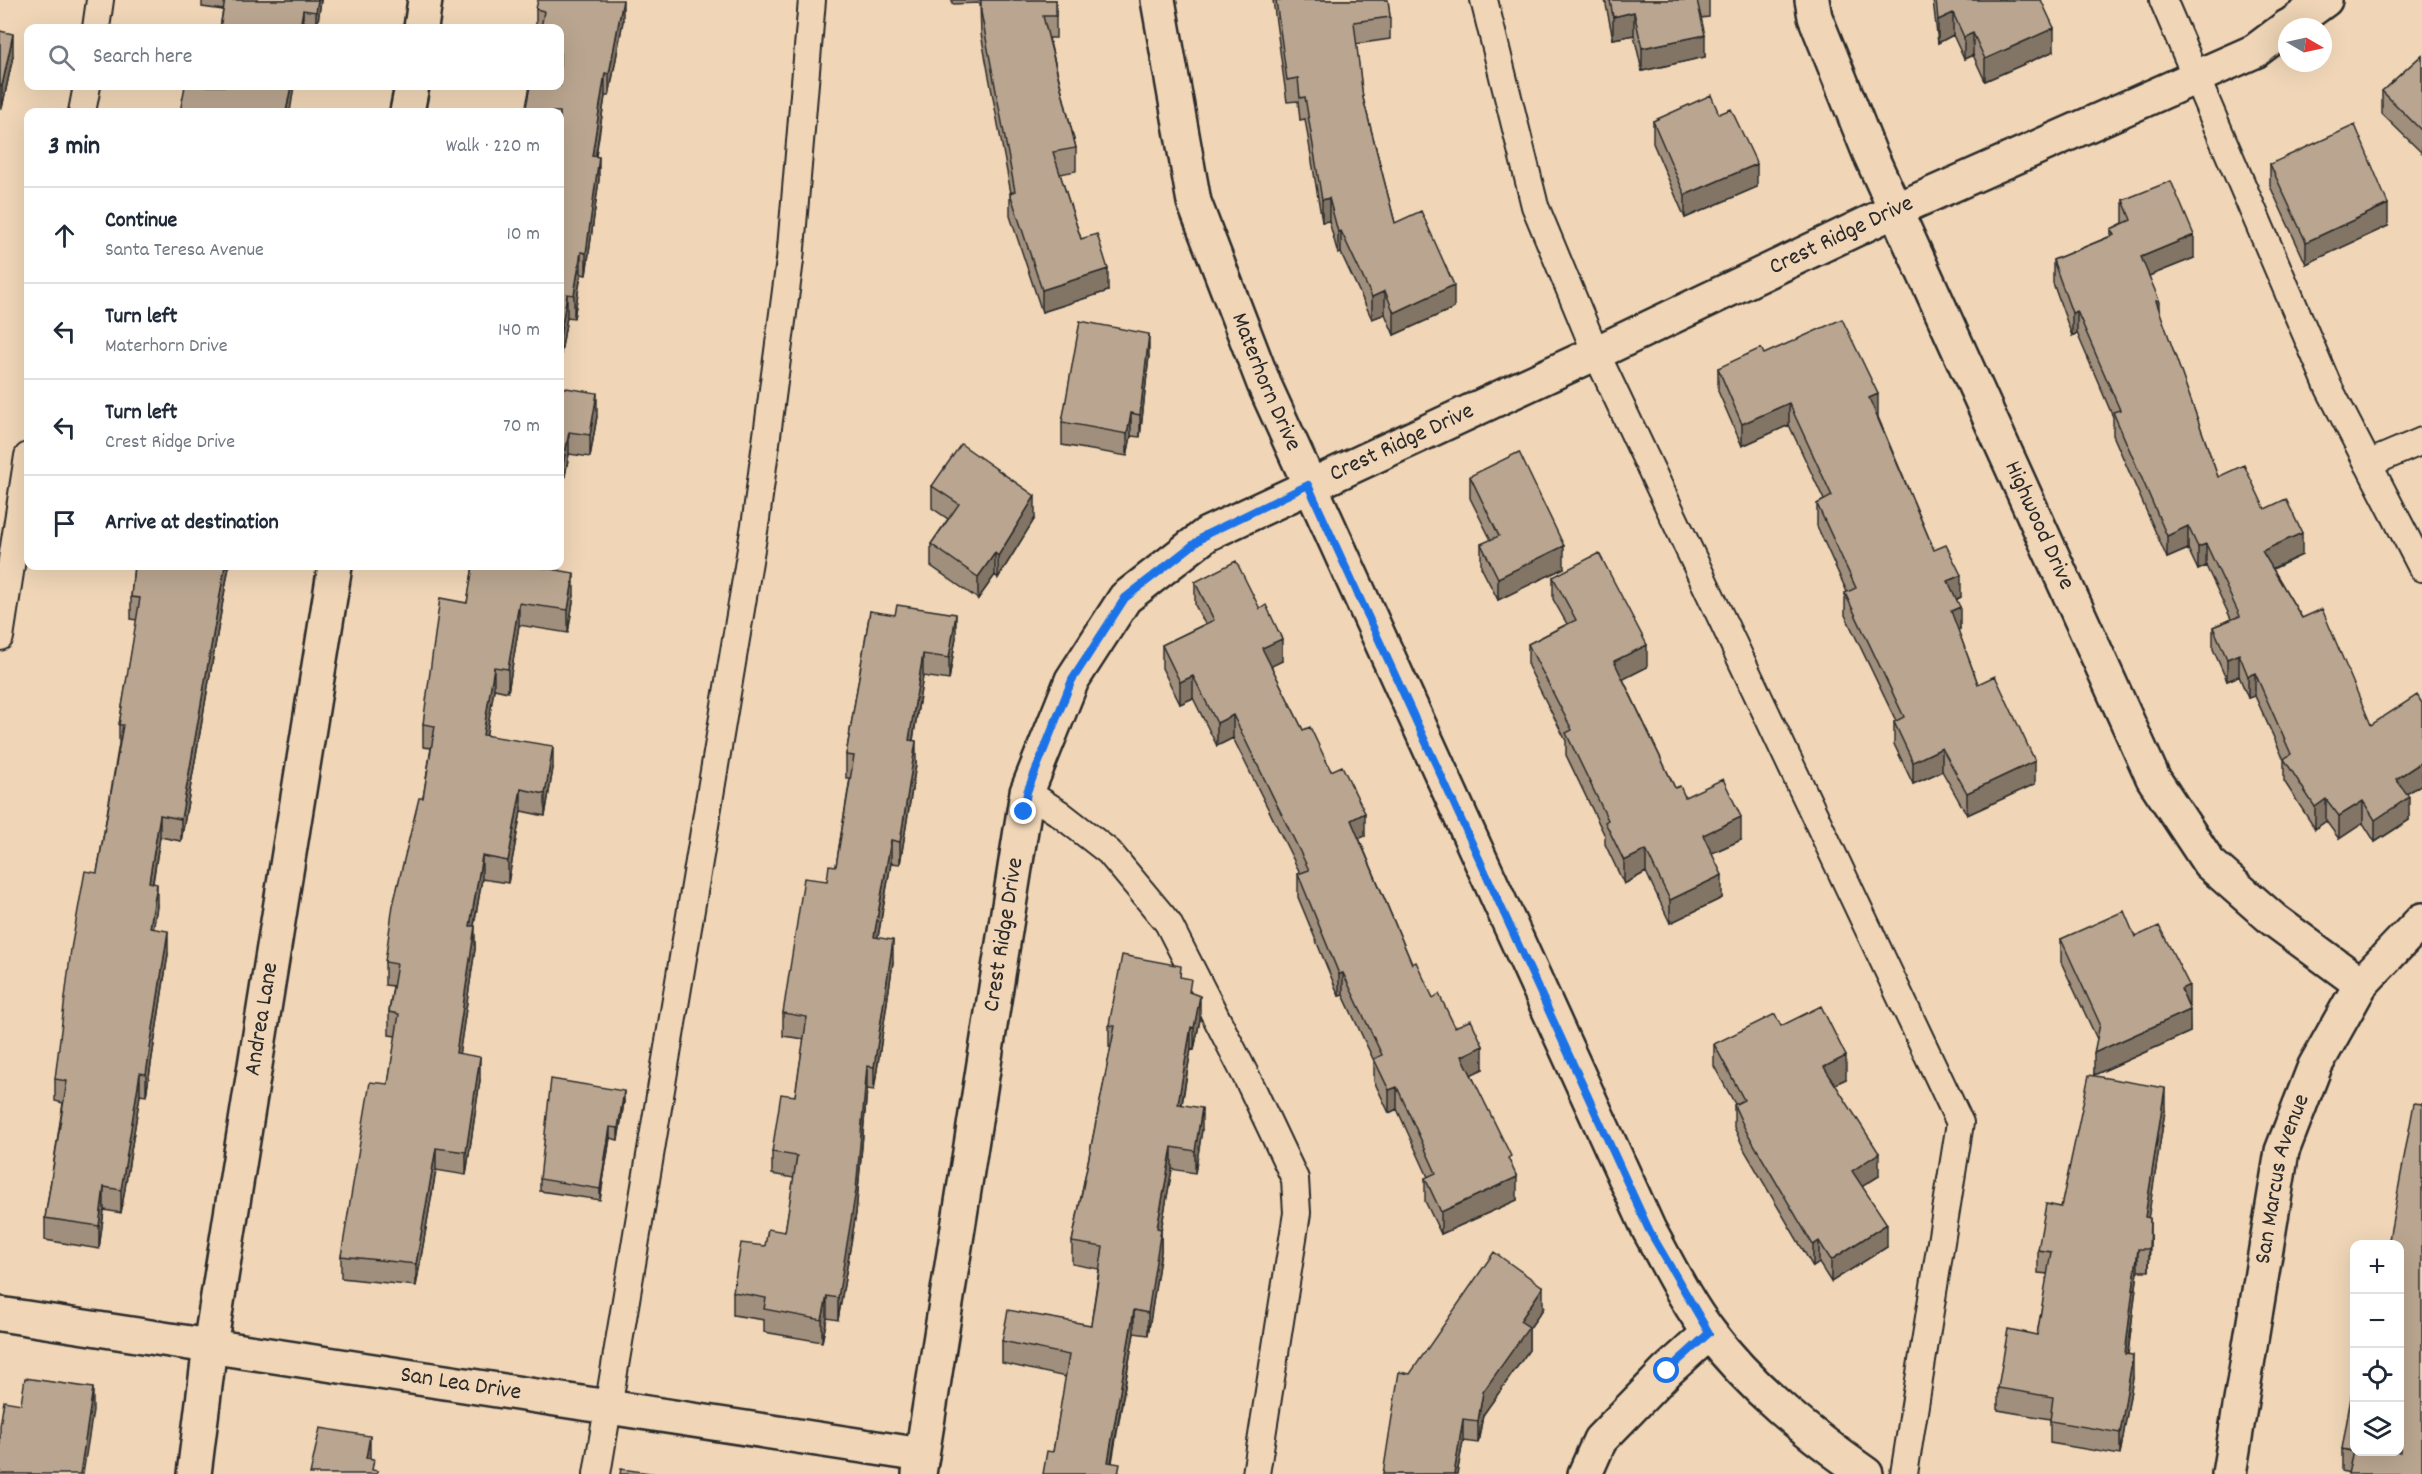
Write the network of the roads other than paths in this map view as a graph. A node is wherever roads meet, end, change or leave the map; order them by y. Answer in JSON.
{"nodes":[{"id":1,"x":100,"y":0,"type":"edge"},
{"id":2,"x":425,"y":0,"type":"edge"},
{"id":3,"x":813,"y":0,"type":"edge"},
{"id":4,"x":1158,"y":0,"type":"edge"},
{"id":5,"x":1484,"y":0,"type":"edge"},
{"id":6,"x":1812,"y":0,"type":"edge"},
{"id":7,"x":2163,"y":0,"type":"edge"},
{"id":8,"x":2325,"y":0,"type":"edge"},
{"id":9,"x":2300,"y":18,"type":"edge"},
{"id":10,"x":97,"y":24,"type":"edge"},
{"id":11,"x":422,"y":24,"type":"edge"},
{"id":12,"x":2278,"y":34,"type":"edge"},
{"id":13,"x":2196,"y":78,"type":"junction"},
{"id":14,"x":86,"y":90,"type":"edge"},
{"id":15,"x":411,"y":90,"type":"edge"},
{"id":16,"x":83,"y":108,"type":"edge"},
{"id":17,"x":408,"y":108,"type":"edge"},
{"id":18,"x":1896,"y":210,"type":"junction"},
{"id":19,"x":1596,"y":354,"type":"junction"},
{"id":20,"x":2422,"y":441,"type":"edge"},
{"id":21,"x":2368,"y":464,"type":"junction"},
{"id":22,"x":24,"y":482,"type":"edge"},
{"id":23,"x":1308,"y":485,"type":"junction"},
{"id":24,"x":2422,"y":568,"type":"edge"},
{"id":25,"x":334,"y":570,"type":"edge"},
{"id":26,"x":0,"y":638,"type":"edge"},
{"id":27,"x":1027,"y":792,"type":"junction"},
{"id":28,"x":2422,"y":920,"type":"edge"},
{"id":29,"x":2361,"y":984,"type":"junction"},
{"id":30,"x":0,"y":1314,"type":"edge"},
{"id":31,"x":1709,"y":1333,"type":"junction"},
{"id":32,"x":210,"y":1346,"type":"junction"},
{"id":33,"x":607,"y":1406,"type":"junction"},
{"id":34,"x":920,"y":1465,"type":"edge"},
{"id":35,"x":194,"y":1474,"type":"edge"},
{"id":36,"x":597,"y":1474,"type":"edge"},
{"id":37,"x":1256,"y":1474,"type":"edge"},
{"id":38,"x":1585,"y":1474,"type":"edge"},
{"id":39,"x":1866,"y":1474,"type":"edge"},
{"id":40,"x":1904,"y":1474,"type":"edge"},
{"id":41,"x":2229,"y":1474,"type":"edge"}],
"edges":[{"from":1,"to":10,"type":"lane"},
{"from":2,"to":11,"type":"street"},
{"from":3,"to":33,"type":"lane"},
{"from":4,"to":23,"type":"street","name":"Materhorn Drive"},
{"from":5,"to":19,"type":"lane"},
{"from":6,"to":18,"type":"street","name":"Highwood Drive"},
{"from":7,"to":13,"type":"lane"},
{"from":8,"to":9,"type":"street","name":"Crest Ridge Drive"},
{"from":12,"to":13,"type":"street","name":"Crest Ridge Drive"},
{"from":13,"to":18,"type":"street","name":"Crest Ridge Drive"},
{"from":13,"to":21,"type":"lane"},
{"from":14,"to":16,"type":"lane"},
{"from":15,"to":17,"type":"street"},
{"from":18,"to":19,"type":"street","name":"Crest Ridge Drive"},
{"from":18,"to":29,"type":"street","name":"Highwood Drive"},
{"from":19,"to":23,"type":"street","name":"Crest Ridge Drive"},
{"from":19,"to":40,"type":"lane"},
{"from":20,"to":21,"type":"lane"},
{"from":21,"to":24,"type":"lane"},
{"from":22,"to":26,"type":"lane"},
{"from":23,"to":27,"type":"street","name":"Crest Ridge Drive"},
{"from":23,"to":31,"type":"street","name":"Materhorn Drive"},
{"from":25,"to":32,"type":"street","name":"Andrea Lane"},
{"from":27,"to":34,"type":"street","name":"Crest Ridge Drive"},
{"from":27,"to":37,"type":"lane"},
{"from":28,"to":29,"type":"street","name":"San Marcus Avenue"},
{"from":29,"to":41,"type":"street","name":"San Marcus Avenue"},
{"from":30,"to":32,"type":"street","name":"San Lea Drive"},
{"from":31,"to":38,"type":"street"},
{"from":31,"to":39,"type":"street","name":"Materhorn Drive"},
{"from":32,"to":33,"type":"street","name":"San Lea Drive"},
{"from":32,"to":35,"type":"street","name":"Andrea Lane"},
{"from":33,"to":34,"type":"street","name":"San Lea Drive"},
{"from":33,"to":36,"type":"lane"}]}
